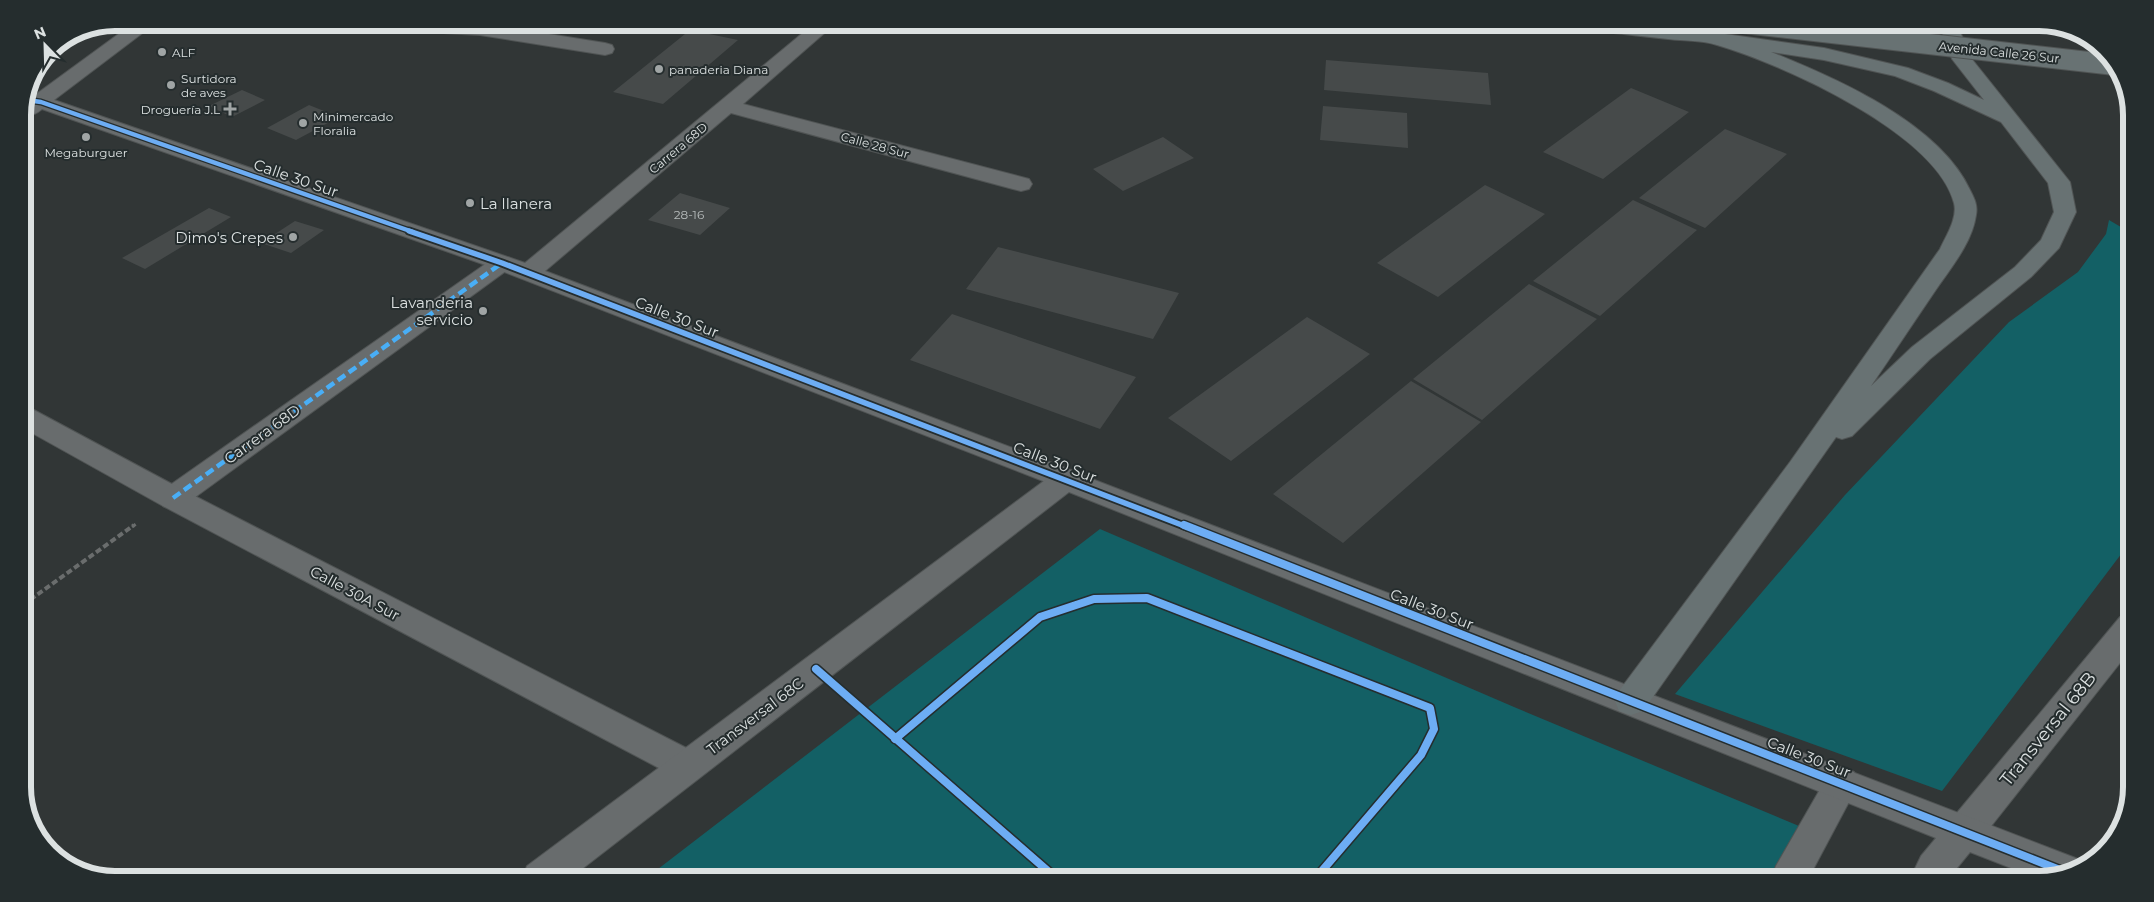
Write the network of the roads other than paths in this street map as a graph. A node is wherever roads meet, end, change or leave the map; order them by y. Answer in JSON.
{"nodes":[{"id":1,"x":135,"y":31,"type":"edge"},
{"id":2,"x":492,"y":31,"type":"edge"},
{"id":3,"x":817,"y":31,"type":"edge"},
{"id":4,"x":1727,"y":31,"type":"edge"},
{"id":5,"x":1951,"y":31,"type":"edge"},
{"id":6,"x":605,"y":49,"type":"dead end"},
{"id":7,"x":2106,"y":65,"type":"edge"},
{"id":8,"x":32,"y":103,"type":"edge"},
{"id":9,"x":32,"y":106,"type":"edge"},
{"id":10,"x":728,"y":106,"type":"junction"},
{"id":11,"x":2013,"y":122,"type":"junction"},
{"id":12,"x":1021,"y":184,"type":"dead end"},
{"id":13,"x":502,"y":263,"type":"junction"},
{"id":14,"x":528,"y":273,"type":"junction"},
{"id":15,"x":31,"y":420,"type":"edge"},
{"id":16,"x":1800,"y":469,"type":"junction"},
{"id":17,"x":1066,"y":479,"type":"junction"},
{"id":18,"x":173,"y":498,"type":"junction"},
{"id":19,"x":2123,"y":638,"type":"edge"},
{"id":20,"x":1630,"y":701,"type":"junction"},
{"id":21,"x":688,"y":766,"type":"junction"},
{"id":22,"x":1842,"y":783,"type":"junction"},
{"id":23,"x":1964,"y":832,"type":"junction"},
{"id":24,"x":2056,"y":868,"type":"edge"},
{"id":25,"x":552,"y":871,"type":"edge"},
{"id":26,"x":1794,"y":871,"type":"edge"},
{"id":27,"x":1932,"y":871,"type":"edge"}],
"edges":[{"from":1,"to":8,"type":"street"},
{"from":2,"to":6,"type":"street"},
{"from":3,"to":10,"type":"street","name":"Carrera 68D"},
{"from":4,"to":7,"type":"main road","name":"Avenida Calle 26 Sur","bridge":true},
{"from":4,"to":11,"type":"main road"},
{"from":4,"to":16,"type":"main road"},
{"from":5,"to":11,"type":"main road"},
{"from":9,"to":13,"type":"street","name":"Calle 30 Sur"},
{"from":10,"to":12,"type":"street","name":"Calle 28 Sur"},
{"from":10,"to":14,"type":"street","name":"Carrera 68D"},
{"from":11,"to":16,"type":"main road"},
{"from":13,"to":14,"type":"street","name":"Calle 30 Sur"},
{"from":13,"to":18,"type":"street","name":"Carrera 68D"},
{"from":14,"to":17,"type":"street","name":"Calle 30 Sur"},
{"from":15,"to":18,"type":"street","name":"Calle 30A Sur"},
{"from":16,"to":20,"type":"main road"},
{"from":17,"to":20,"type":"street","name":"Calle 30 Sur"},
{"from":17,"to":21,"type":"street","name":"Transversal 68C"},
{"from":18,"to":21,"type":"street","name":"Calle 30A Sur"},
{"from":19,"to":23,"type":"street","name":"Transversal 68B"},
{"from":20,"to":22,"type":"street","name":"Calle 30 Sur"},
{"from":21,"to":25,"type":"street","name":"Transversal 68C"},
{"from":22,"to":23,"type":"street","name":"Calle 30 Sur"},
{"from":22,"to":26,"type":"street"},
{"from":23,"to":24,"type":"street","name":"Calle 30 Sur"},
{"from":23,"to":27,"type":"street","name":"Transversal 68B"}]}
